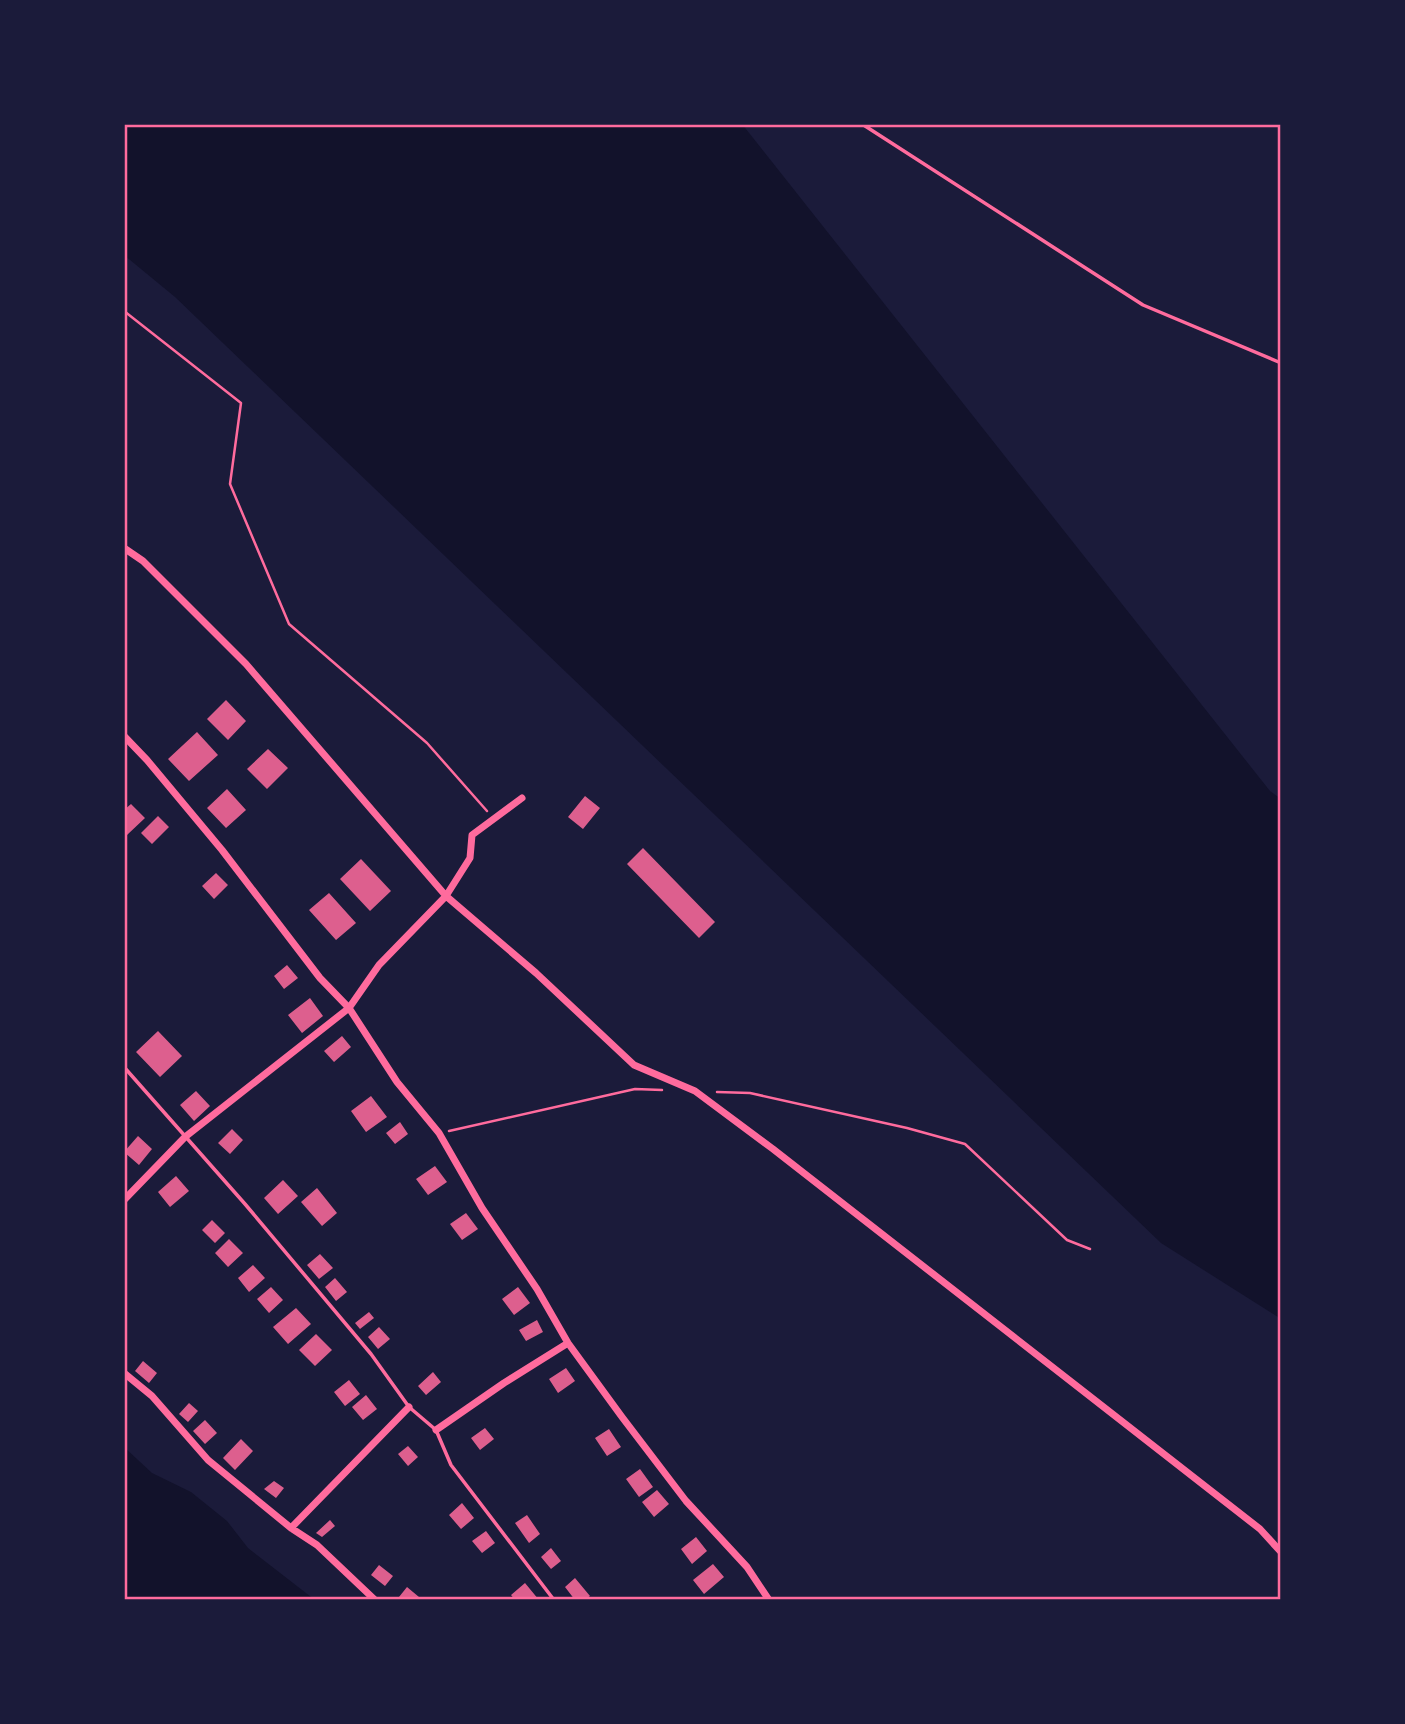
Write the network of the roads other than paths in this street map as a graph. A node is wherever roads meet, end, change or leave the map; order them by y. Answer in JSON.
{"nodes":[{"id":1,"x":862,"y":124,"type":"edge"},
{"id":2,"x":1281,"y":363,"type":"edge"},
{"id":3,"x":124,"y":548,"type":"edge"},
{"id":4,"x":124,"y":736,"type":"edge"},
{"id":5,"x":522,"y":798,"type":"dead end"},
{"id":6,"x":446,"y":896,"type":"junction"},
{"id":7,"x":349,"y":1008,"type":"junction"},
{"id":8,"x":124,"y":1068,"type":"edge"},
{"id":9,"x":184,"y":1137,"type":"junction"},
{"id":10,"x":124,"y":1200,"type":"edge"},
{"id":11,"x":568,"y":1343,"type":"junction"},
{"id":12,"x":124,"y":1373,"type":"edge"},
{"id":13,"x":409,"y":1406,"type":"junction"},
{"id":14,"x":436,"y":1430,"type":"junction"},
{"id":15,"x":290,"y":1528,"type":"junction"},
{"id":16,"x":1281,"y":1552,"type":"edge"},
{"id":17,"x":375,"y":1600,"type":"edge"},
{"id":18,"x":554,"y":1600,"type":"edge"},
{"id":19,"x":769,"y":1600,"type":"edge"}],
"edges":[{"from":1,"to":2,"type":"lane"},
{"from":3,"to":6,"type":"street"},
{"from":4,"to":7,"type":"street"},
{"from":5,"to":6,"type":"street"},
{"from":6,"to":7,"type":"street"},
{"from":6,"to":16,"type":"street"},
{"from":7,"to":9,"type":"street"},
{"from":7,"to":11,"type":"street"},
{"from":8,"to":9,"type":"lane"},
{"from":9,"to":10,"type":"street"},
{"from":9,"to":13,"type":"lane"},
{"from":11,"to":14,"type":"street"},
{"from":11,"to":19,"type":"street"},
{"from":12,"to":15,"type":"street"},
{"from":13,"to":14,"type":"lane"},
{"from":13,"to":15,"type":"street"},
{"from":14,"to":18,"type":"lane"},
{"from":15,"to":17,"type":"street"}]}
